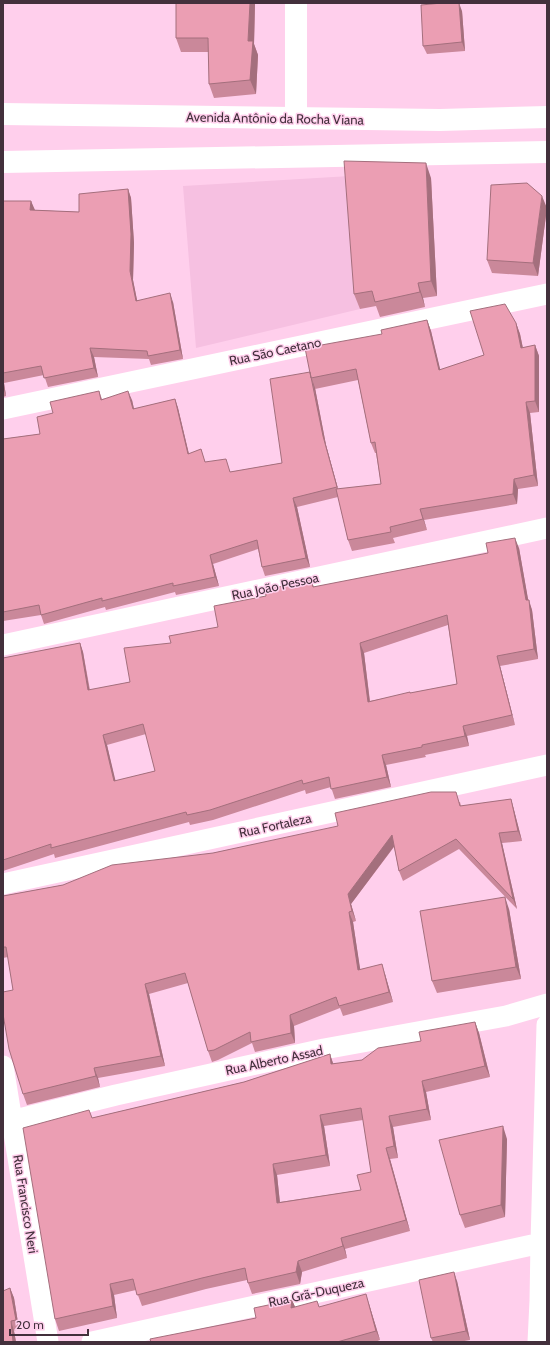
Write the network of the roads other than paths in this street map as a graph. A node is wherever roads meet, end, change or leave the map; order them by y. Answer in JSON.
{"nodes":[{"id":1,"x":296,"y":3,"type":"edge"},
{"id":2,"x":3,"y":114,"type":"edge"},
{"id":3,"x":547,"y":117,"type":"edge"},
{"id":4,"x":296,"y":118,"type":"junction"},
{"id":5,"x":547,"y":152,"type":"edge"},
{"id":6,"x":3,"y":162,"type":"edge"},
{"id":7,"x":547,"y":294,"type":"edge"},
{"id":8,"x":3,"y":409,"type":"edge"},
{"id":9,"x":547,"y":528,"type":"edge"},
{"id":10,"x":3,"y":645,"type":"edge"},
{"id":11,"x":547,"y":766,"type":"edge"},
{"id":12,"x":3,"y":884,"type":"edge"},
{"id":13,"x":547,"y":1004,"type":"edge"},
{"id":14,"x":547,"y":1025,"type":"edge"},
{"id":15,"x":3,"y":1066,"type":"edge"},
{"id":16,"x":8,"y":1122,"type":"edge"},
{"id":17,"x":541,"y":1243,"type":"junction"},
{"id":18,"x":544,"y":1301,"type":"edge"},
{"id":19,"x":48,"y":1342,"type":"edge"},
{"id":20,"x":92,"y":1342,"type":"edge"},
{"id":21,"x":538,"y":1342,"type":"edge"}],
"edges":[{"from":1,"to":4,"type":"main road"},
{"from":2,"to":4,"type":"main road","name":"Avenida Antônio da Rocha Viana"},
{"from":3,"to":4,"type":"main road","name":"Avenida Antônio da Rocha Viana"},
{"from":5,"to":6,"type":"main road"},
{"from":7,"to":8,"type":"street","name":"Rua São Caetano"},
{"from":9,"to":10,"type":"street","name":"Rua João Pessoa"},
{"from":11,"to":12,"type":"street","name":"Rua Fortaleza"},
{"from":13,"to":16,"type":"street","name":"Rua Alberto Assad"},
{"from":14,"to":17,"type":"street"},
{"from":15,"to":16,"type":"street","name":"Rua Francisco Neri"},
{"from":16,"to":19,"type":"street","name":"Rua Francisco Neri"},
{"from":17,"to":18,"type":"street"},
{"from":17,"to":20,"type":"street","name":"Rua Grã-Duqueza"},
{"from":18,"to":21,"type":"street"}]}
